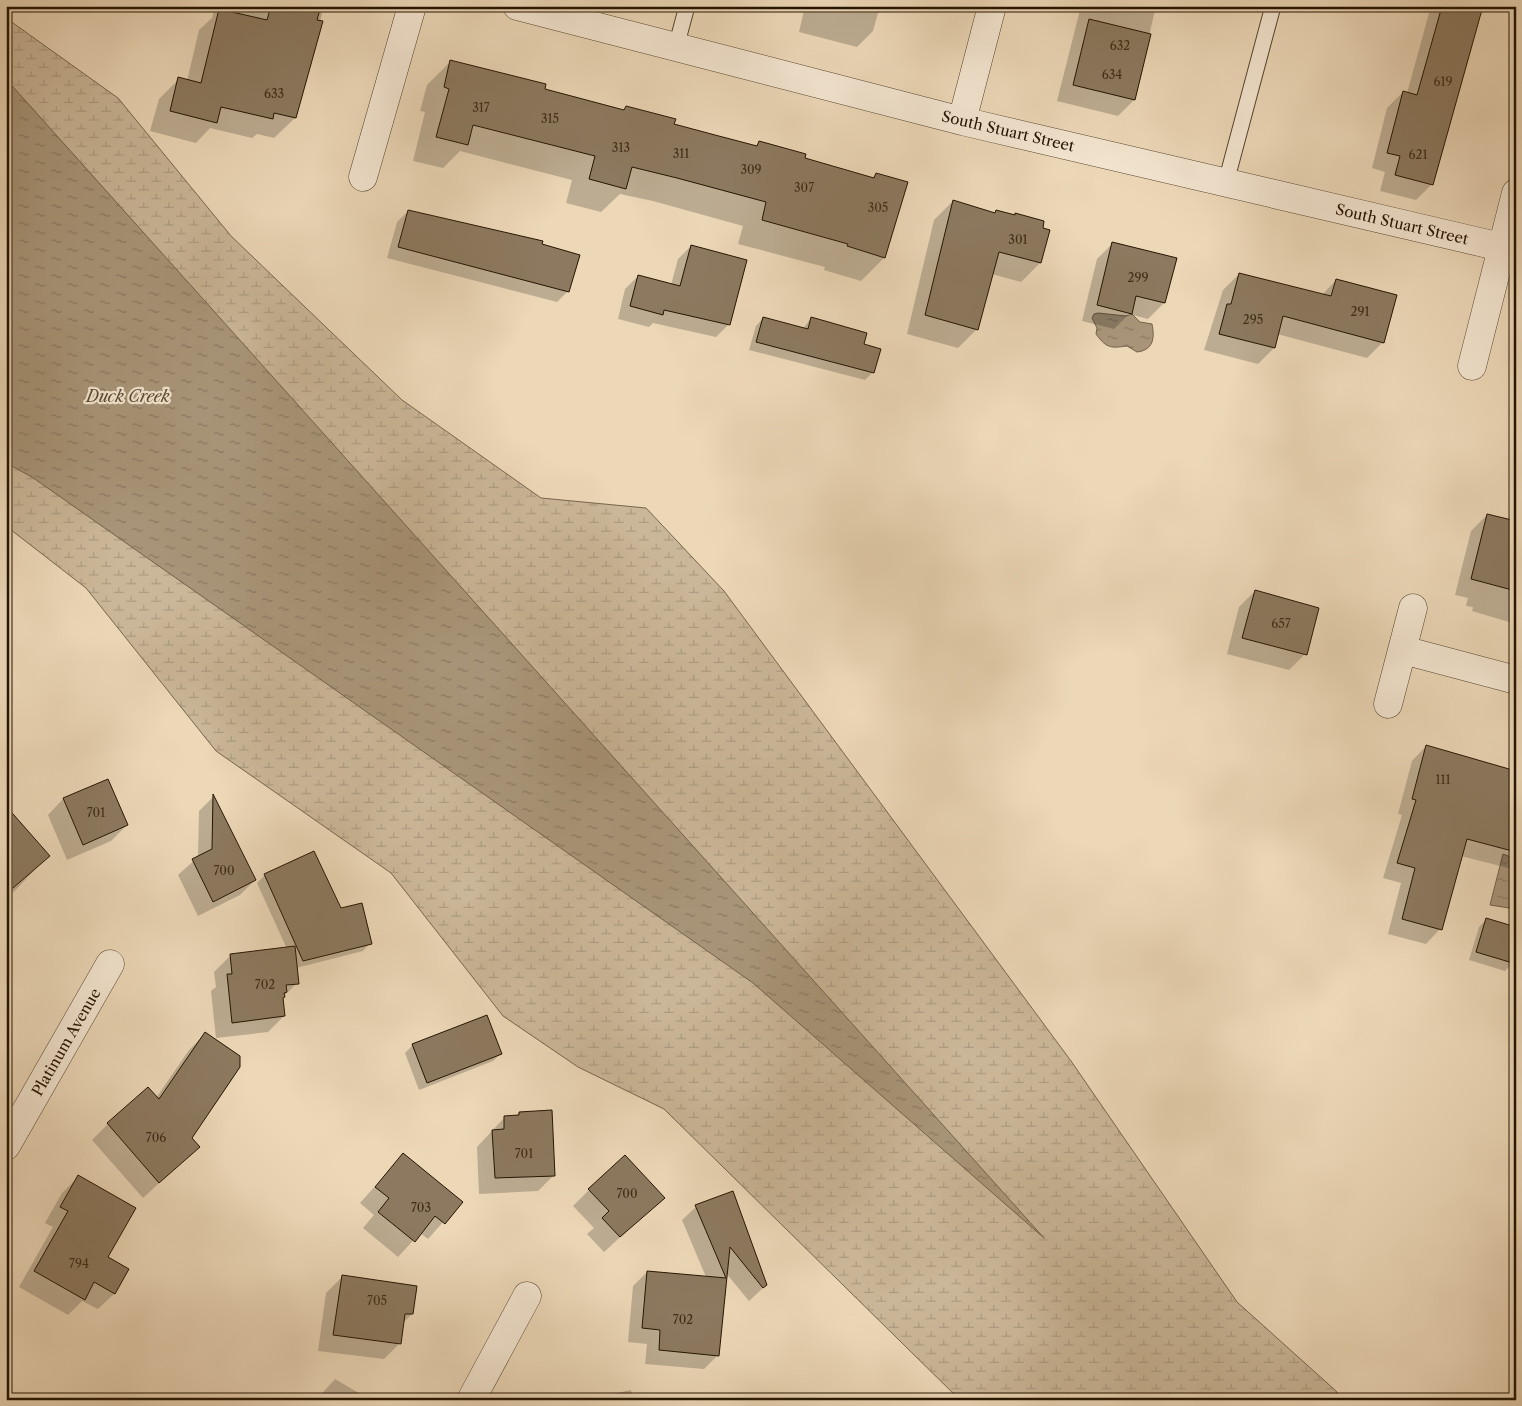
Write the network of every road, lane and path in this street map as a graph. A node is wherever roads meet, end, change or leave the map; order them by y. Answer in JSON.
{"nodes":[{"id":1,"x":412,"y":6,"type":"edge"},
{"id":2,"x":517,"y":6,"type":"edge"},
{"id":3,"x":687,"y":6,"type":"edge"},
{"id":4,"x":992,"y":6,"type":"edge"},
{"id":5,"x":1273,"y":6,"type":"edge"},
{"id":6,"x":676,"y":47,"type":"junction"},
{"id":7,"x":962,"y":121,"type":"junction"},
{"id":8,"x":363,"y":177,"type":"dead end"},
{"id":9,"x":1226,"y":182,"type":"junction"},
{"id":10,"x":1516,"y":192,"type":"edge"},
{"id":11,"x":1501,"y":247,"type":"junction"},
{"id":12,"x":1472,"y":366,"type":"dead end"},
{"id":13,"x":1413,"y":608,"type":"dead end"},
{"id":14,"x":1403,"y":650,"type":"junction"},
{"id":15,"x":1516,"y":680,"type":"edge"},
{"id":16,"x":1388,"y":704,"type":"dead end"},
{"id":17,"x":110,"y":964,"type":"dead end"},
{"id":18,"x":6,"y":1146,"type":"edge"},
{"id":19,"x":527,"y":1296,"type":"dead end"},
{"id":20,"x":471,"y":1400,"type":"edge"}],
"edges":[{"from":1,"to":8,"type":"street"},
{"from":2,"to":6,"type":"street","name":"South Stuart Street"},
{"from":3,"to":6,"type":"lane"},
{"from":4,"to":7,"type":"street"},
{"from":5,"to":9,"type":"lane"},
{"from":6,"to":7,"type":"street","name":"South Stuart Street"},
{"from":7,"to":9,"type":"street","name":"South Stuart Street"},
{"from":9,"to":11,"type":"street","name":"South Stuart Street"},
{"from":10,"to":11,"type":"street"},
{"from":11,"to":12,"type":"street"},
{"from":13,"to":14,"type":"street"},
{"from":14,"to":15,"type":"street"},
{"from":14,"to":16,"type":"street"},
{"from":17,"to":18,"type":"street","name":"Platinum Avenue"},
{"from":19,"to":20,"type":"street"}]}
